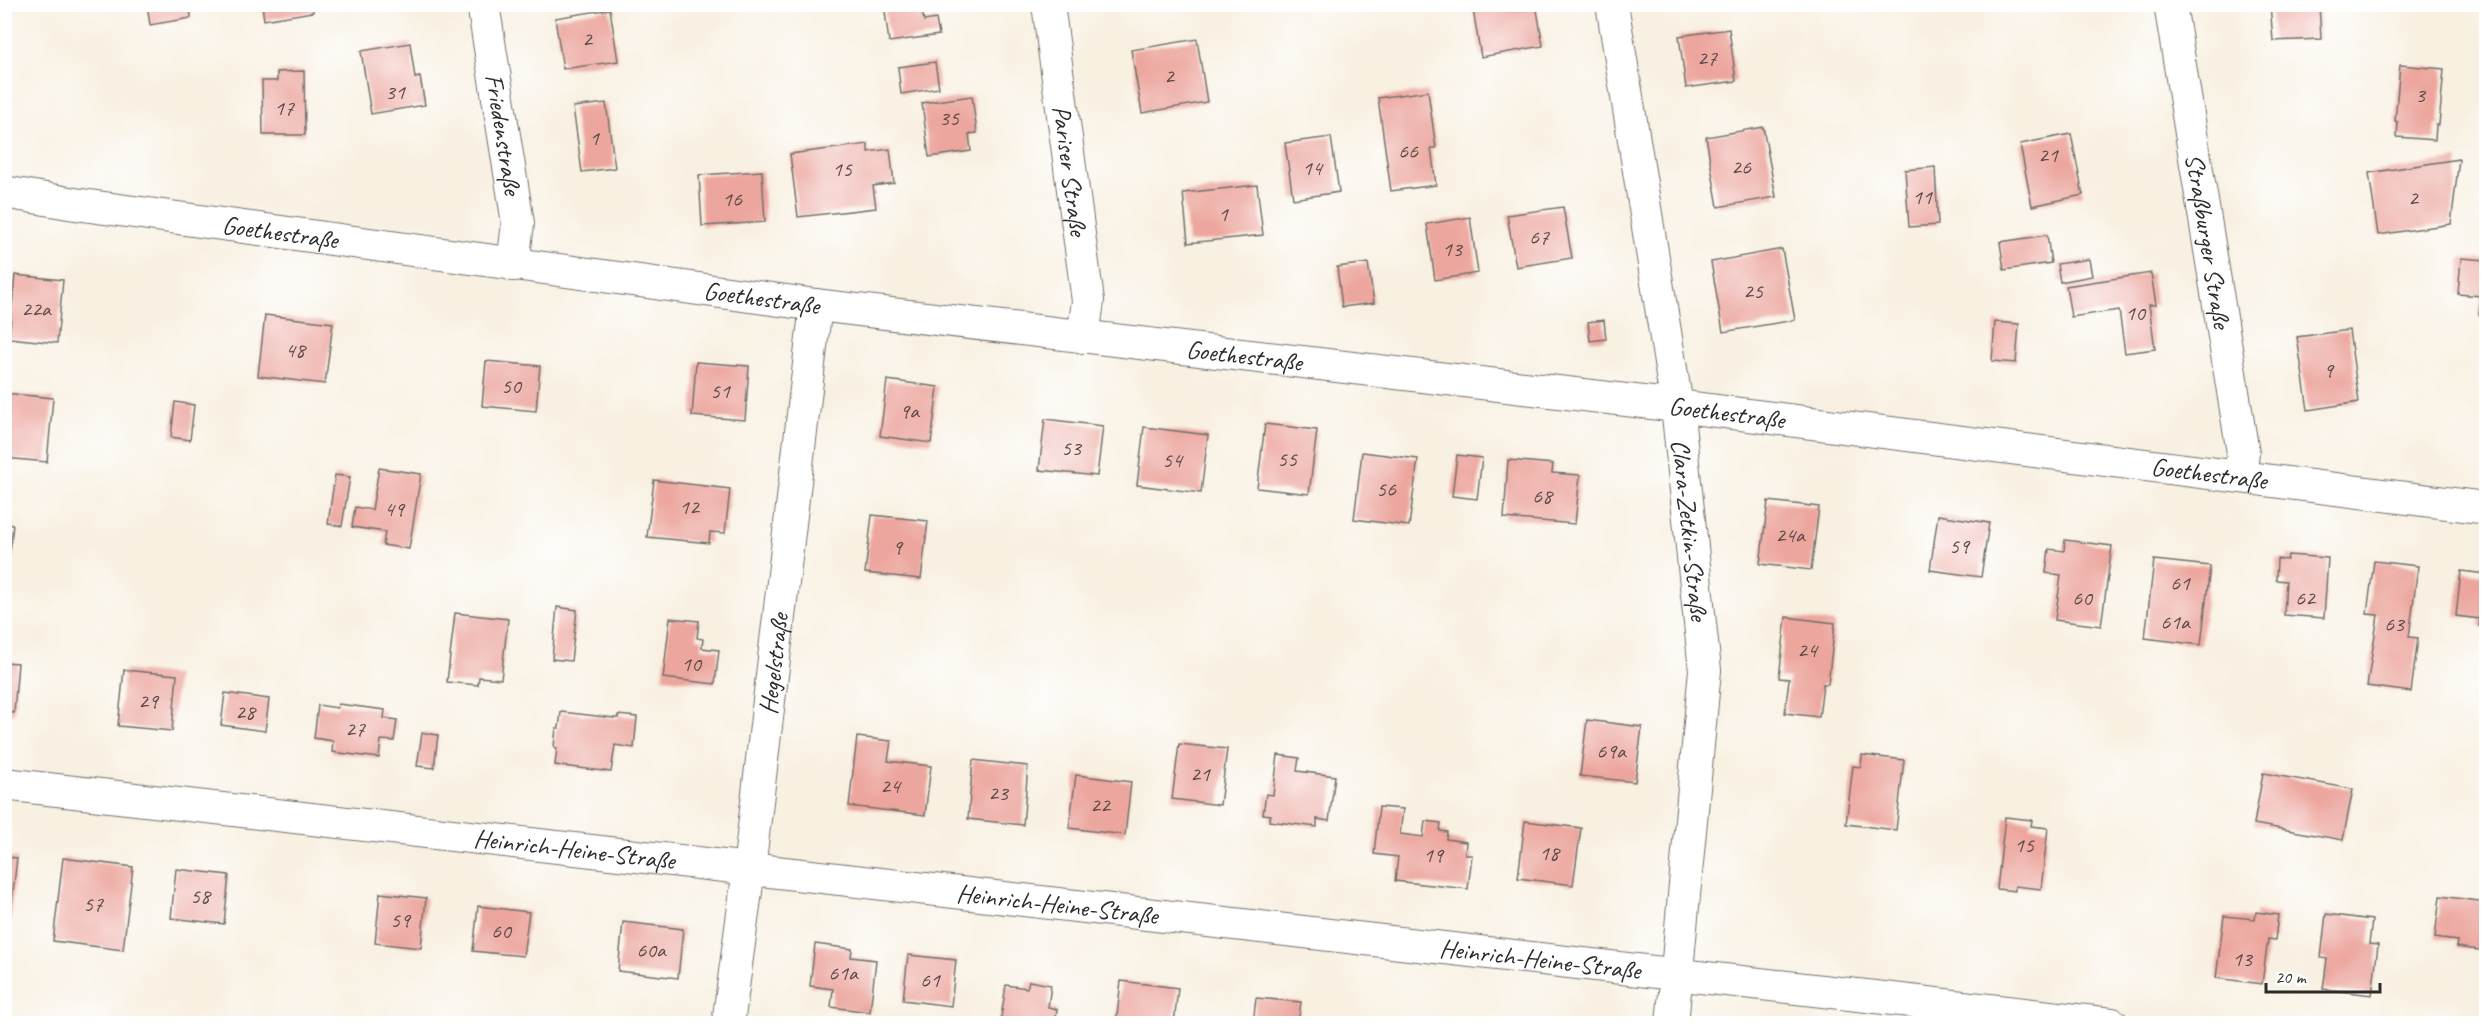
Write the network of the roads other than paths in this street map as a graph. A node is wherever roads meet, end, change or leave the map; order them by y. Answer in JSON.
{"nodes":[{"id":1,"x":483,"y":4,"type":"edge"},
{"id":2,"x":1048,"y":4,"type":"edge"},
{"id":3,"x":1612,"y":4,"type":"edge"},
{"id":4,"x":2170,"y":4,"type":"edge"},
{"id":5,"x":4,"y":192,"type":"edge"},
{"id":6,"x":513,"y":265,"type":"junction"},
{"id":7,"x":816,"y":305,"type":"junction"},
{"id":8,"x":1083,"y":337,"type":"junction"},
{"id":9,"x":1677,"y":406,"type":"junction"},
{"id":10,"x":2240,"y":476,"type":"junction"},
{"id":11,"x":2487,"y":508,"type":"edge"},
{"id":12,"x":4,"y":784,"type":"edge"},
{"id":13,"x":749,"y":869,"type":"junction"},
{"id":14,"x":1678,"y":976,"type":"junction"},
{"id":15,"x":728,"y":1023,"type":"edge"},
{"id":16,"x":1672,"y":1023,"type":"edge"},
{"id":17,"x":2112,"y":1023,"type":"edge"}],
"edges":[{"from":1,"to":6,"type":"street","name":"Friedenstraße"},
{"from":2,"to":8,"type":"street","name":"Pariser Straße"},
{"from":3,"to":9,"type":"street","name":"Clara-Zetkin-Straße"},
{"from":4,"to":10,"type":"street","name":"Straßburger Straße"},
{"from":5,"to":6,"type":"street","name":"Goethestraße"},
{"from":6,"to":7,"type":"street","name":"Goethestraße"},
{"from":7,"to":8,"type":"street","name":"Goethestraße"},
{"from":7,"to":13,"type":"street","name":"Hegelstraße"},
{"from":8,"to":9,"type":"street","name":"Goethestraße"},
{"from":9,"to":10,"type":"street","name":"Goethestraße"},
{"from":9,"to":14,"type":"street","name":"Clara-Zetkin-Straße"},
{"from":10,"to":11,"type":"street","name":"Goethestraße"},
{"from":12,"to":13,"type":"street","name":"Heinrich-Heine-Straße"},
{"from":13,"to":14,"type":"street","name":"Heinrich-Heine-Straße"},
{"from":13,"to":15,"type":"street","name":"Hegelstraße"},
{"from":14,"to":16,"type":"street","name":"Clara-Zetkin-Straße"},
{"from":14,"to":17,"type":"street","name":"Heinrich-Heine-Straße"}]}
